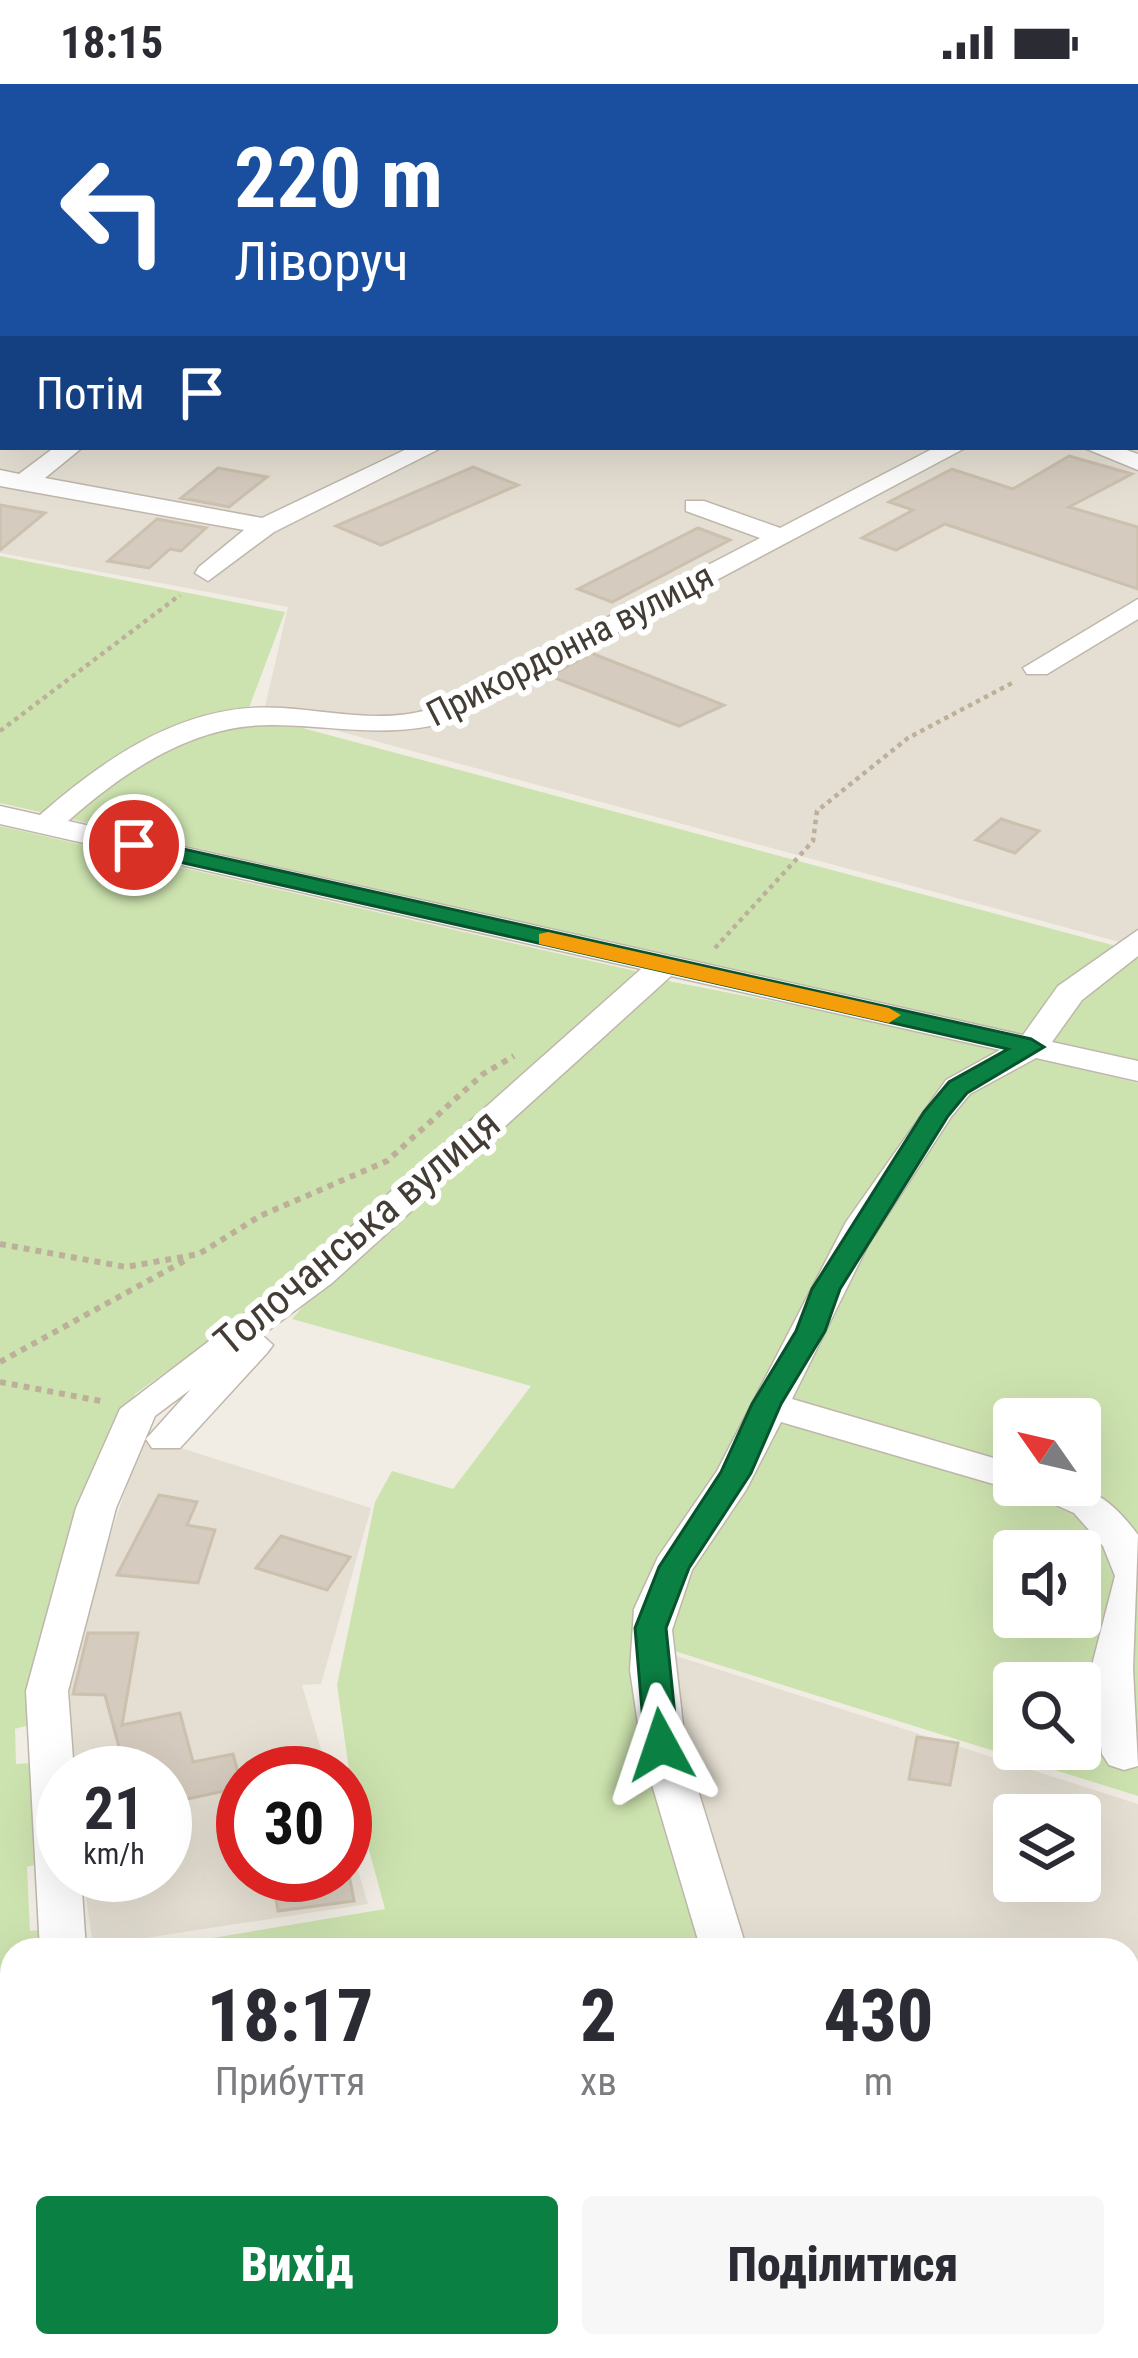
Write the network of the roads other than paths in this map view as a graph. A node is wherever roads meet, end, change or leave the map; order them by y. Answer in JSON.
{"nodes":[{"id":1,"x":66,"y":450,"type":"edge"},
{"id":2,"x":425,"y":450,"type":"edge"},
{"id":3,"x":949,"y":450,"type":"edge"},
{"id":4,"x":1103,"y":450,"type":"edge"},
{"id":5,"x":1138,"y":462,"type":"edge"},
{"id":6,"x":12,"y":480,"type":"edge"},
{"id":7,"x":695,"y":506,"type":"dead end"},
{"id":8,"x":265,"y":526,"type":"junction"},
{"id":9,"x":780,"y":537,"type":"junction"},
{"id":10,"x":208,"y":573,"type":"dead end"},
{"id":11,"x":1138,"y":607,"type":"edge"},
{"id":12,"x":1037,"y":668,"type":"road end"},
{"id":13,"x":0,"y":815,"type":"edge"},
{"id":14,"x":46,"y":825,"type":"junction"},
{"id":15,"x":1138,"y":940,"type":"edge"},
{"id":16,"x":664,"y":965,"type":"junction"},
{"id":17,"x":1031,"y":1047,"type":"junction"},
{"id":18,"x":1138,"y":1071,"type":"edge"},
{"id":19,"x":766,"y":1404,"type":"junction"},
{"id":20,"x":993,"y":1471,"type":"edge"},
{"id":21,"x":1090,"y":1506,"type":"edge"},
{"id":22,"x":1124,"y":1754,"type":"dead end"},
{"id":23,"x":62,"y":1938,"type":"edge"},
{"id":24,"x":720,"y":1938,"type":"edge"}],
"edges":[{"from":1,"to":6,"type":"street"},
{"from":2,"to":8,"type":"street"},
{"from":3,"to":9,"type":"street","name":"Прикордонна вулиця"},
{"from":4,"to":5,"type":"street"},
{"from":6,"to":8,"type":"street"},
{"from":7,"to":9,"type":"street"},
{"from":8,"to":10,"type":"street"},
{"from":9,"to":14,"type":"street","name":"Прикордонна вулиця"},
{"from":11,"to":12,"type":"street"},
{"from":13,"to":14,"type":"street"},
{"from":14,"to":16,"type":"street"},
{"from":15,"to":17,"type":"street"},
{"from":16,"to":17,"type":"street"},
{"from":16,"to":23,"type":"street","name":"Толочанська вулиця"},
{"from":17,"to":18,"type":"street"},
{"from":17,"to":19,"type":"street"},
{"from":19,"to":20,"type":"street"},
{"from":19,"to":24,"type":"street"},
{"from":21,"to":22,"type":"street"}]}
